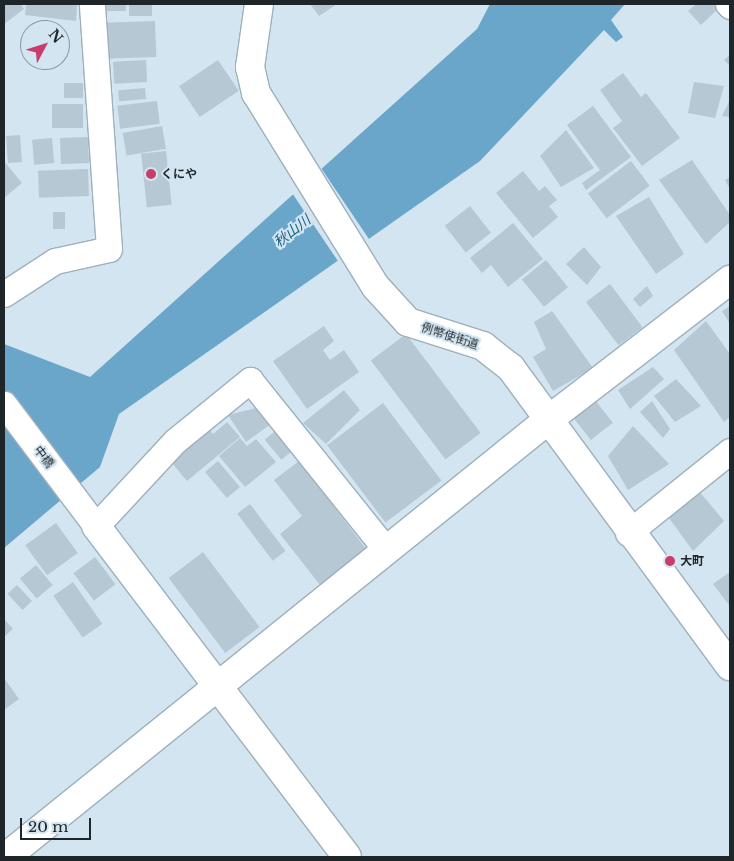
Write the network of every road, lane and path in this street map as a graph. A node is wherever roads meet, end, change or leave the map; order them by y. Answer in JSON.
{"nodes":[{"id":1,"x":92,"y":4,"type":"edge"},
{"id":2,"x":259,"y":4,"type":"edge"},
{"id":3,"x":730,"y":280,"type":"edge"},
{"id":4,"x":4,"y":294,"type":"edge"},
{"id":5,"x":4,"y":404,"type":"edge"},
{"id":6,"x":548,"y":420,"type":"junction"},
{"id":7,"x":730,"y":451,"type":"edge"},
{"id":8,"x":90,"y":518,"type":"junction"},
{"id":9,"x":628,"y":533,"type":"junction"},
{"id":10,"x":386,"y":550,"type":"junction"},
{"id":11,"x":730,"y":666,"type":"edge"},
{"id":12,"x":218,"y":686,"type":"junction"},
{"id":13,"x":6,"y":857,"type":"edge"},
{"id":14,"x":347,"y":857,"type":"edge"}],
"edges":[{"from":1,"to":4,"type":"street"},
{"from":2,"to":6,"type":"street","name":"例幣使街道"},
{"from":3,"to":6,"type":"street"},
{"from":5,"to":8,"type":"street","name":"中橋"},
{"from":6,"to":9,"type":"street","name":"例幣使街道"},
{"from":6,"to":10,"type":"street"},
{"from":7,"to":9,"type":"street"},
{"from":8,"to":10,"type":"street"},
{"from":8,"to":12,"type":"street"},
{"from":9,"to":11,"type":"street","name":"例幣使街道"},
{"from":10,"to":12,"type":"street"},
{"from":12,"to":13,"type":"street"},
{"from":12,"to":14,"type":"street"}]}
